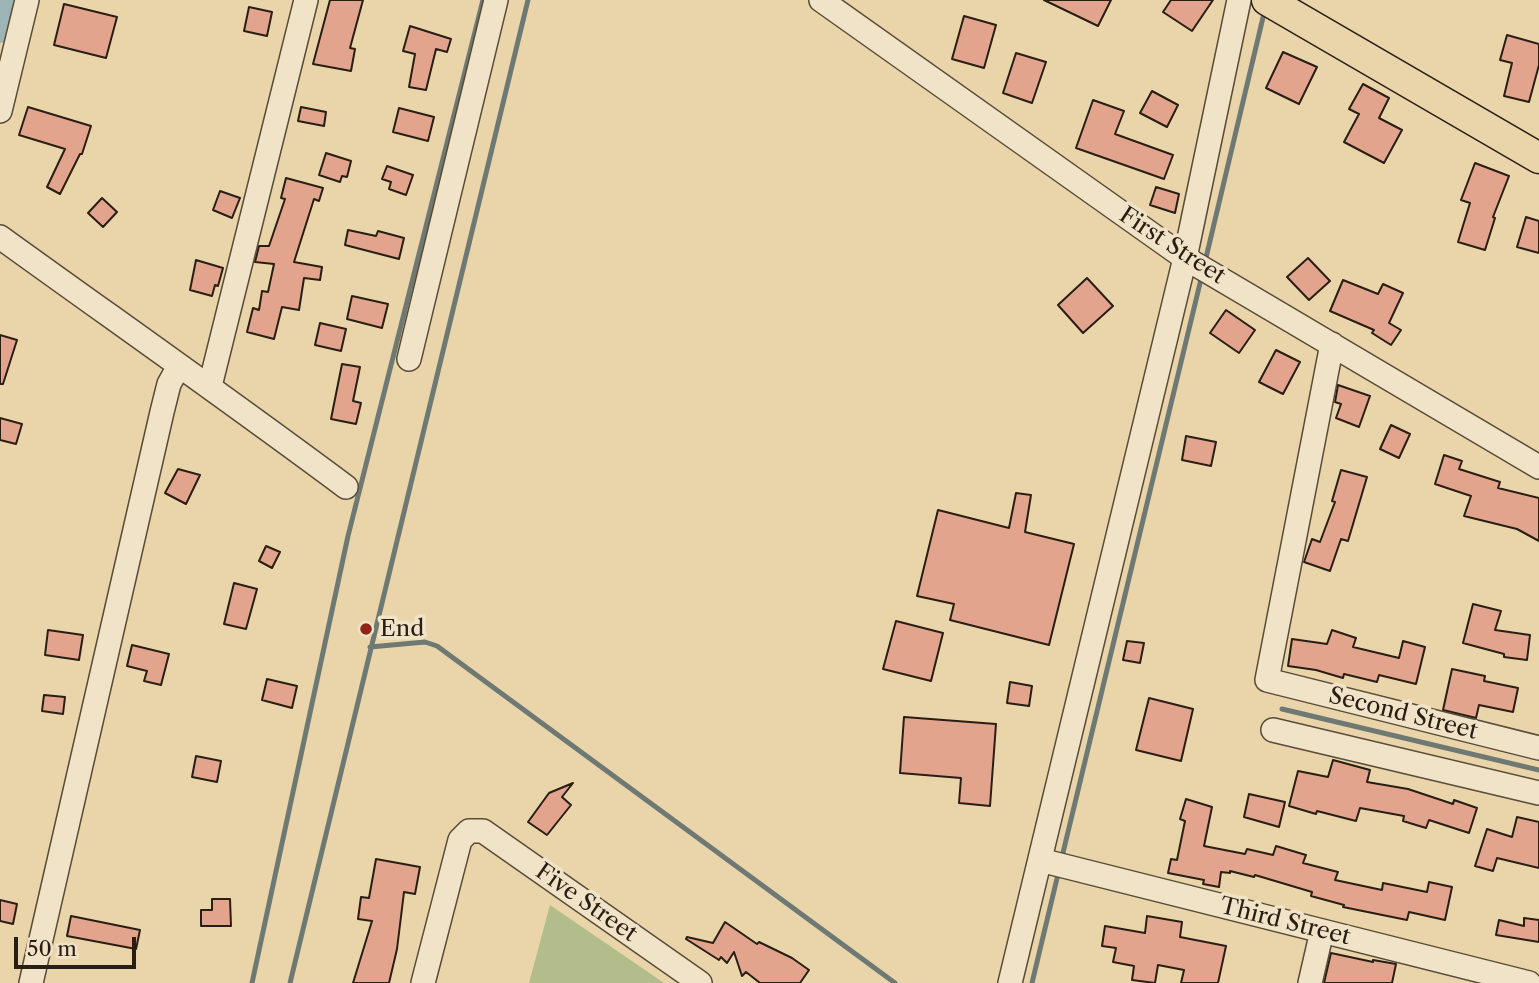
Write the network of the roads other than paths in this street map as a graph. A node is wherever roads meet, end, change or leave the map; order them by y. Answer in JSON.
{"nodes":[{"id":1,"x":27,"y":0,"type":"edge"},
{"id":2,"x":306,"y":0,"type":"edge"},
{"id":3,"x":496,"y":0,"type":"edge"},
{"id":4,"x":821,"y":0,"type":"edge"},
{"id":5,"x":1239,"y":0,"type":"edge"},
{"id":6,"x":1267,"y":0,"type":"edge"},
{"id":7,"x":0,"y":111,"type":"edge"},
{"id":8,"x":1539,"y":158,"type":"edge"},
{"id":9,"x":0,"y":237,"type":"edge"},
{"id":10,"x":1185,"y":258,"type":"junction"},
{"id":11,"x":1332,"y":344,"type":"junction"},
{"id":12,"x":409,"y":359,"type":"dead end"},
{"id":13,"x":179,"y":366,"type":"junction"},
{"id":14,"x":210,"y":387,"type":"junction"},
{"id":15,"x":1539,"y":467,"type":"edge"},
{"id":16,"x":346,"y":487,"type":"dead end"},
{"id":17,"x":1273,"y":730,"type":"dead end"},
{"id":18,"x":1539,"y":748,"type":"edge"},
{"id":19,"x":1539,"y":793,"type":"edge"},
{"id":20,"x":1040,"y":860,"type":"junction"},
{"id":21,"x":1321,"y":931,"type":"junction"},
{"id":22,"x":31,"y":983,"type":"edge"},
{"id":23,"x":423,"y":983,"type":"edge"},
{"id":24,"x":700,"y":983,"type":"edge"},
{"id":25,"x":1010,"y":983,"type":"edge"},
{"id":26,"x":1310,"y":983,"type":"edge"},
{"id":27,"x":1529,"y":983,"type":"edge"}],
"edges":[{"from":1,"to":7,"type":"street"},
{"from":2,"to":14,"type":"street"},
{"from":3,"to":12,"type":"street"},
{"from":4,"to":10,"type":"street","name":"First Street"},
{"from":5,"to":10,"type":"street"},
{"from":6,"to":8,"type":"main road"},
{"from":9,"to":13,"type":"street"},
{"from":10,"to":11,"type":"street","name":"First Street"},
{"from":10,"to":20,"type":"street"},
{"from":11,"to":15,"type":"street","name":"First Street"},
{"from":11,"to":18,"type":"street","name":"Second Street"},
{"from":13,"to":14,"type":"street"},
{"from":13,"to":22,"type":"street"},
{"from":14,"to":16,"type":"street"},
{"from":17,"to":19,"type":"street","name":"Second Street"},
{"from":20,"to":21,"type":"street","name":"Third Street"},
{"from":20,"to":25,"type":"street"},
{"from":21,"to":26,"type":"street"},
{"from":21,"to":27,"type":"street","name":"Third Street"},
{"from":23,"to":24,"type":"street","name":"Five Street"}]}
